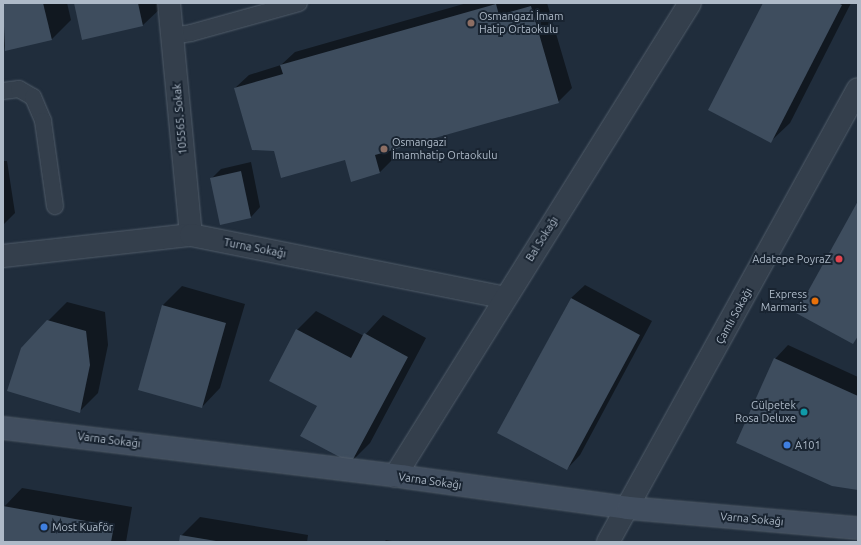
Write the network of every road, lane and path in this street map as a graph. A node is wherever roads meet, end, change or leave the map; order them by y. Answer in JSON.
{"nodes":[{"id":1,"x":169,"y":3,"type":"edge"},
{"id":2,"x":299,"y":3,"type":"edge"},
{"id":3,"x":690,"y":3,"type":"edge"},
{"id":4,"x":172,"y":36,"type":"junction"},
{"id":5,"x":858,"y":89,"type":"edge"},
{"id":6,"x":3,"y":90,"type":"edge"},
{"id":7,"x":55,"y":206,"type":"dead end"},
{"id":8,"x":191,"y":235,"type":"junction"},
{"id":9,"x":3,"y":256,"type":"edge"},
{"id":10,"x":505,"y":298,"type":"junction"},
{"id":11,"x":3,"y":428,"type":"edge"},
{"id":12,"x":395,"y":476,"type":"junction"},
{"id":13,"x":628,"y":508,"type":"junction"},
{"id":14,"x":858,"y":528,"type":"edge"},
{"id":15,"x":608,"y":542,"type":"edge"}],
"edges":[{"from":1,"to":4,"type":"street","name":"105565. Sokak"},
{"from":2,"to":4,"type":"lane"},
{"from":3,"to":10,"type":"street","name":"Bal Sokağı"},
{"from":4,"to":8,"type":"street","name":"105565. Sokak"},
{"from":5,"to":13,"type":"street","name":"Çamlı Sokağı"},
{"from":6,"to":7,"type":"lane"},
{"from":8,"to":9,"type":"street","name":"Turna Sokağı"},
{"from":8,"to":10,"type":"street","name":"Turna Sokağı"},
{"from":10,"to":12,"type":"street","name":"Bal Sokağı"},
{"from":11,"to":12,"type":"street","name":"Varna Sokağı"},
{"from":12,"to":13,"type":"street","name":"Varna Sokağı"},
{"from":13,"to":14,"type":"street","name":"Varna Sokağı"},
{"from":13,"to":15,"type":"street","name":"Çamlı Sokağı"}]}
